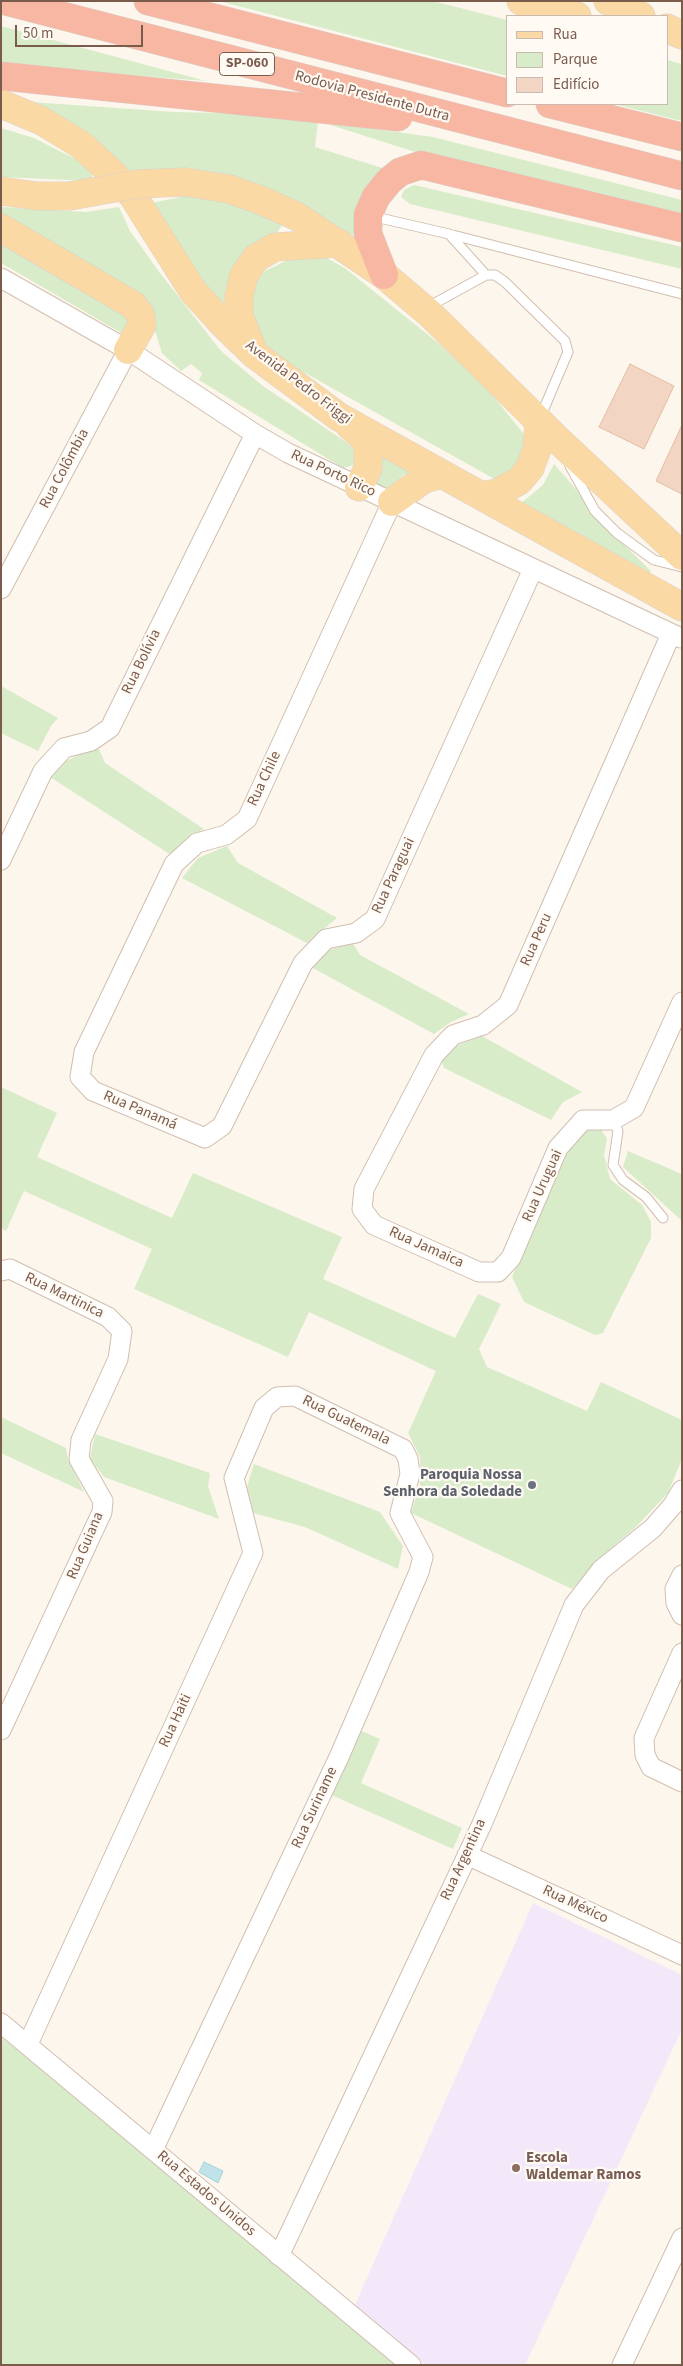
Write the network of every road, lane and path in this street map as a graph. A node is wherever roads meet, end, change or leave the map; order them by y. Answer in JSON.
{"nodes":[{"id":1,"x":5,"y":1,"type":"edge"},
{"id":2,"x":148,"y":1,"type":"edge"},
{"id":3,"x":520,"y":1,"type":"edge"},
{"id":4,"x":608,"y":1,"type":"edge"},
{"id":5,"x":573,"y":15,"type":"edge"},
{"id":6,"x":639,"y":15,"type":"edge"},
{"id":7,"x":668,"y":28,"type":"edge"},
{"id":8,"x":682,"y":35,"type":"edge"},
{"id":9,"x":668,"y":39,"type":"edge"},
{"id":10,"x":682,"y":43,"type":"edge"},
{"id":11,"x":1,"y":76,"type":"edge"},
{"id":12,"x":506,"y":93,"type":"edge"},
{"id":13,"x":1,"y":104,"type":"edge"},
{"id":14,"x":554,"y":105,"type":"edge"},
{"id":15,"x":488,"y":127,"type":"junction"},
{"id":16,"x":682,"y":137,"type":"edge"},
{"id":17,"x":682,"y":176,"type":"edge"},
{"id":18,"x":1,"y":191,"type":"edge"},
{"id":19,"x":368,"y":216,"type":"junction"},
{"id":20,"x":1,"y":228,"type":"edge"},
{"id":21,"x":682,"y":228,"type":"edge"},
{"id":22,"x":449,"y":234,"type":"junction"},
{"id":23,"x":339,"y":243,"type":"junction"},
{"id":24,"x":384,"y":275,"type":"junction"},
{"id":25,"x":486,"y":275,"type":"junction"},
{"id":26,"x":1,"y":278,"type":"edge"},
{"id":27,"x":682,"y":294,"type":"edge"},
{"id":28,"x":424,"y":308,"type":"junction"},
{"id":29,"x":128,"y":350,"type":"junction"},
{"id":30,"x":254,"y":354,"type":"junction"},
{"id":31,"x":339,"y":417,"type":"junction"},
{"id":32,"x":548,"y":430,"type":"junction"},
{"id":33,"x":255,"y":434,"type":"junction"},
{"id":34,"x":442,"y":474,"type":"junction"},
{"id":35,"x":359,"y":487,"type":"junction"},
{"id":36,"x":482,"y":496,"type":"junction"},
{"id":37,"x":392,"y":502,"type":"junction"},
{"id":38,"x":682,"y":556,"type":"edge"},
{"id":39,"x":682,"y":567,"type":"edge"},
{"id":40,"x":533,"y":569,"type":"junction"},
{"id":41,"x":1,"y":589,"type":"edge"},
{"id":42,"x":682,"y":607,"type":"edge"},
{"id":43,"x":676,"y":636,"type":"edge"},
{"id":44,"x":1,"y":860,"type":"edge"},
{"id":45,"x":682,"y":1002,"type":"edge"},
{"id":46,"x":80,"y":1077,"type":"joint"},
{"id":47,"x":613,"y":1120,"type":"junction"},
{"id":48,"x":204,"y":1138,"type":"joint"},
{"id":49,"x":362,"y":1210,"type":"joint"},
{"id":50,"x":663,"y":1218,"type":"dead end"},
{"id":51,"x":1,"y":1271,"type":"edge"},
{"id":52,"x":498,"y":1272,"type":"joint"},
{"id":53,"x":122,"y":1331,"type":"joint"},
{"id":54,"x":277,"y":1397,"type":"joint"},
{"id":55,"x":408,"y":1458,"type":"joint"},
{"id":56,"x":682,"y":1490,"type":"edge"},
{"id":57,"x":682,"y":1575,"type":"edge"},
{"id":58,"x":682,"y":1615,"type":"edge"},
{"id":59,"x":682,"y":1653,"type":"edge"},
{"id":60,"x":1,"y":1730,"type":"edge"},
{"id":61,"x":682,"y":1782,"type":"edge"},
{"id":62,"x":467,"y":1855,"type":"junction"},
{"id":63,"x":682,"y":1955,"type":"edge"},
{"id":64,"x":1,"y":2022,"type":"edge"},
{"id":65,"x":28,"y":2044,"type":"junction"},
{"id":66,"x":153,"y":2150,"type":"junction"},
{"id":67,"x":682,"y":2238,"type":"edge"},
{"id":68,"x":279,"y":2256,"type":"junction"},
{"id":69,"x":411,"y":2365,"type":"edge"},
{"id":70,"x":622,"y":2365,"type":"edge"}],
"edges":[{"from":1,"to":15,"type":"highway","name":"Rodovia Presidente Dutra","number":"SP-060"},
{"from":2,"to":12,"type":"highway","number":"SP-060"},
{"from":3,"to":5,"type":"main road"},
{"from":4,"to":6,"type":"main road"},
{"from":7,"to":8,"type":"main road"},
{"from":9,"to":10,"type":"main road"},
{"from":11,"to":15,"type":"highway"},
{"from":13,"to":30,"type":"main road","name":"Avenida Pedro Friggi"},
{"from":14,"to":16,"type":"highway"},
{"from":15,"to":17,"type":"highway","name":"Rodovia Presidente Dutra","number":"SP-060"},
{"from":18,"to":23,"type":"main road","bridge":true},
{"from":19,"to":21,"type":"highway"},
{"from":19,"to":22,"type":"lane"},
{"from":19,"to":24,"type":"highway"},
{"from":20,"to":29,"type":"main road"},
{"from":22,"to":25,"type":"lane"},
{"from":22,"to":27,"type":"lane"},
{"from":23,"to":24,"type":"main road"},
{"from":23,"to":30,"type":"main road"},
{"from":24,"to":28,"type":"main road"},
{"from":25,"to":28,"type":"lane"},
{"from":25,"to":32,"type":"lane"},
{"from":26,"to":29,"type":"street","name":"Rua Porto Rico"},
{"from":28,"to":32,"type":"main road"},
{"from":29,"to":33,"type":"street","name":"Rua Porto Rico"},
{"from":29,"to":41,"type":"street","name":"Rua Colômbia"},
{"from":30,"to":31,"type":"main road","name":"Avenida Pedro Friggi"},
{"from":31,"to":34,"type":"main road","name":"Avenida Pedro Friggi"},
{"from":31,"to":35,"type":"main road"},
{"from":32,"to":36,"type":"main road"},
{"from":32,"to":38,"type":"main road"},
{"from":32,"to":39,"type":"lane"},
{"from":33,"to":35,"type":"street","name":"Rua Porto Rico"},
{"from":33,"to":44,"type":"street","name":"Rua Bolívia"},
{"from":34,"to":36,"type":"main road","name":"Avenida Pedro Friggi"},
{"from":34,"to":37,"type":"main road"},
{"from":35,"to":37,"type":"street","name":"Rua Porto Rico"},
{"from":36,"to":42,"type":"main road","name":"Avenida Pedro Friggi"},
{"from":37,"to":40,"type":"street","name":"Rua Porto Rico"},
{"from":37,"to":46,"type":"street","name":"Rua Chile"},
{"from":40,"to":43,"type":"street","name":"Rua Porto Rico"},
{"from":40,"to":48,"type":"street","name":"Rua Paraguai"},
{"from":43,"to":49,"type":"street","name":"Rua Peru"},
{"from":45,"to":47,"type":"street"},
{"from":46,"to":48,"type":"street","name":"Rua Panamá"},
{"from":47,"to":50,"type":"lane"},
{"from":47,"to":52,"type":"street","name":"Rua Uruguai"},
{"from":49,"to":52,"type":"street","name":"Rua Jamaica"},
{"from":51,"to":53,"type":"street","name":"Rua Martinica"},
{"from":53,"to":60,"type":"street","name":"Rua Guiana"},
{"from":54,"to":55,"type":"street","name":"Rua Guatemala"},
{"from":54,"to":65,"type":"street","name":"Rua Haiti"},
{"from":55,"to":66,"type":"street","name":"Rua Suriname"},
{"from":56,"to":62,"type":"street","name":"Rua Argentina"},
{"from":57,"to":58,"type":"street"},
{"from":59,"to":61,"type":"street"},
{"from":62,"to":63,"type":"street","name":"Rua México"},
{"from":62,"to":68,"type":"street","name":"Rua Argentina"},
{"from":64,"to":65,"type":"street","name":"Rua Estados Unidos"},
{"from":65,"to":66,"type":"street","name":"Rua Estados Unidos"},
{"from":66,"to":68,"type":"street","name":"Rua Estados Unidos"},
{"from":67,"to":70,"type":"street"},
{"from":68,"to":69,"type":"street","name":"Rua Estados Unidos"}]}
